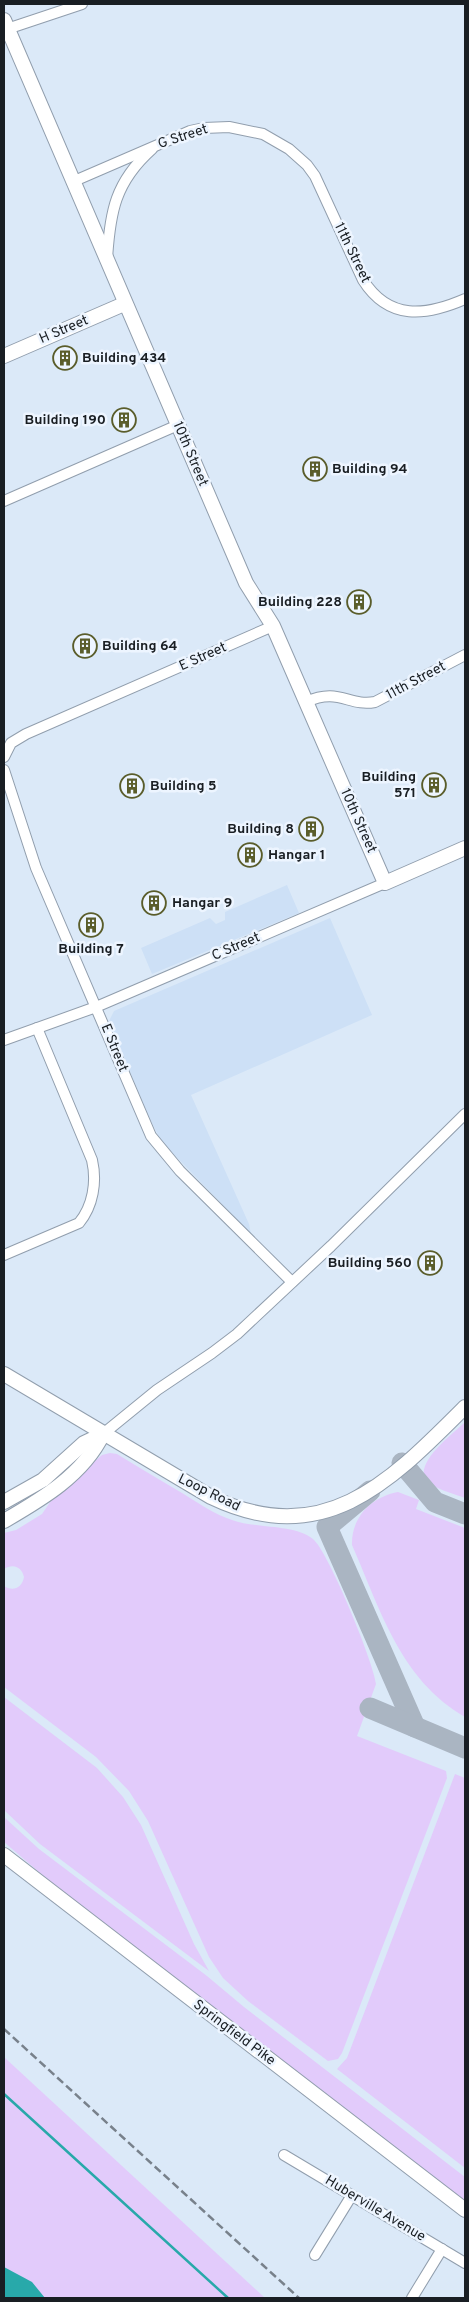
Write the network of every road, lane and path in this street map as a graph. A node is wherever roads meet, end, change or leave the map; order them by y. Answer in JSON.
{"nodes":[{"id":1,"x":82,"y":4,"type":"edge"},
{"id":2,"x":5,"y":26,"type":"edge"},
{"id":3,"x":158,"y":144,"type":"junction"},
{"id":4,"x":315,"y":176,"type":"joint"},
{"id":5,"x":72,"y":182,"type":"junction"},
{"id":6,"x":107,"y":264,"type":"junction"},
{"id":7,"x":465,"y":299,"type":"edge"},
{"id":8,"x":124,"y":304,"type":"junction"},
{"id":9,"x":4,"y":356,"type":"edge"},
{"id":10,"x":178,"y":425,"type":"junction"},
{"id":11,"x":4,"y":501,"type":"edge"},
{"id":12,"x":273,"y":626,"type":"junction"},
{"id":13,"x":465,"y":655,"type":"edge"},
{"id":14,"x":306,"y":702,"type":"junction"},
{"id":15,"x":4,"y":757,"type":"edge"},
{"id":16,"x":4,"y":770,"type":"edge"},
{"id":17,"x":465,"y":848,"type":"edge"},
{"id":18,"x":385,"y":883,"type":"junction"},
{"id":19,"x":96,"y":1007,"type":"junction"},
{"id":20,"x":37,"y":1028,"type":"junction"},
{"id":21,"x":4,"y":1040,"type":"edge"},
{"id":22,"x":465,"y":1114,"type":"edge"},
{"id":23,"x":4,"y":1255,"type":"edge"},
{"id":24,"x":292,"y":1282,"type":"junction"},
{"id":25,"x":4,"y":1374,"type":"edge"},
{"id":26,"x":465,"y":1407,"type":"edge"},
{"id":27,"x":103,"y":1434,"type":"junction"},
{"id":28,"x":4,"y":1502,"type":"edge"},
{"id":29,"x":4,"y":1521,"type":"edge"},
{"id":30,"x":4,"y":1855,"type":"edge"},
{"id":31,"x":284,"y":2155,"type":"dead end"},
{"id":32,"x":352,"y":2196,"type":"junction"},
{"id":33,"x":465,"y":2210,"type":"edge"},
{"id":34,"x":442,"y":2249,"type":"junction"},
{"id":35,"x":315,"y":2256,"type":"dead end"},
{"id":36,"x":465,"y":2263,"type":"edge"},
{"id":37,"x":412,"y":2298,"type":"edge"}],
"edges":[{"from":1,"to":2,"type":"street"},
{"from":2,"to":5,"type":"street","name":"10th Street"},
{"from":3,"to":4,"type":"street","name":"G Street"},
{"from":3,"to":5,"type":"street","name":"G Street"},
{"from":3,"to":6,"type":"street"},
{"from":4,"to":7,"type":"street","name":"11th Street"},
{"from":5,"to":6,"type":"street","name":"10th Street"},
{"from":6,"to":8,"type":"street","name":"10th Street"},
{"from":8,"to":9,"type":"street","name":"H Street"},
{"from":8,"to":10,"type":"street","name":"10th Street"},
{"from":10,"to":11,"type":"street"},
{"from":10,"to":12,"type":"street","name":"10th Street"},
{"from":12,"to":14,"type":"street","name":"10th Street"},
{"from":12,"to":15,"type":"street","name":"E Street"},
{"from":13,"to":14,"type":"street","name":"11th Street"},
{"from":14,"to":18,"type":"street","name":"10th Street"},
{"from":16,"to":19,"type":"street","name":"E Street"},
{"from":17,"to":18,"type":"street","name":"C Street"},
{"from":18,"to":19,"type":"street","name":"C Street"},
{"from":19,"to":20,"type":"street","name":"C Street"},
{"from":19,"to":24,"type":"street","name":"E Street"},
{"from":20,"to":21,"type":"street","name":"C Street"},
{"from":20,"to":23,"type":"street"},
{"from":22,"to":24,"type":"street"},
{"from":24,"to":27,"type":"street"},
{"from":25,"to":27,"type":"street","name":"Loop Road"},
{"from":26,"to":27,"type":"street","name":"Loop Road"},
{"from":27,"to":28,"type":"street"},
{"from":27,"to":29,"type":"street"},
{"from":30,"to":33,"type":"street","name":"Springfield Pike"},
{"from":31,"to":32,"type":"street","name":"Huberville Avenue"},
{"from":32,"to":34,"type":"street","name":"Huberville Avenue"},
{"from":32,"to":35,"type":"street"},
{"from":34,"to":36,"type":"street","name":"Huberville Avenue"},
{"from":34,"to":37,"type":"street"}]}
